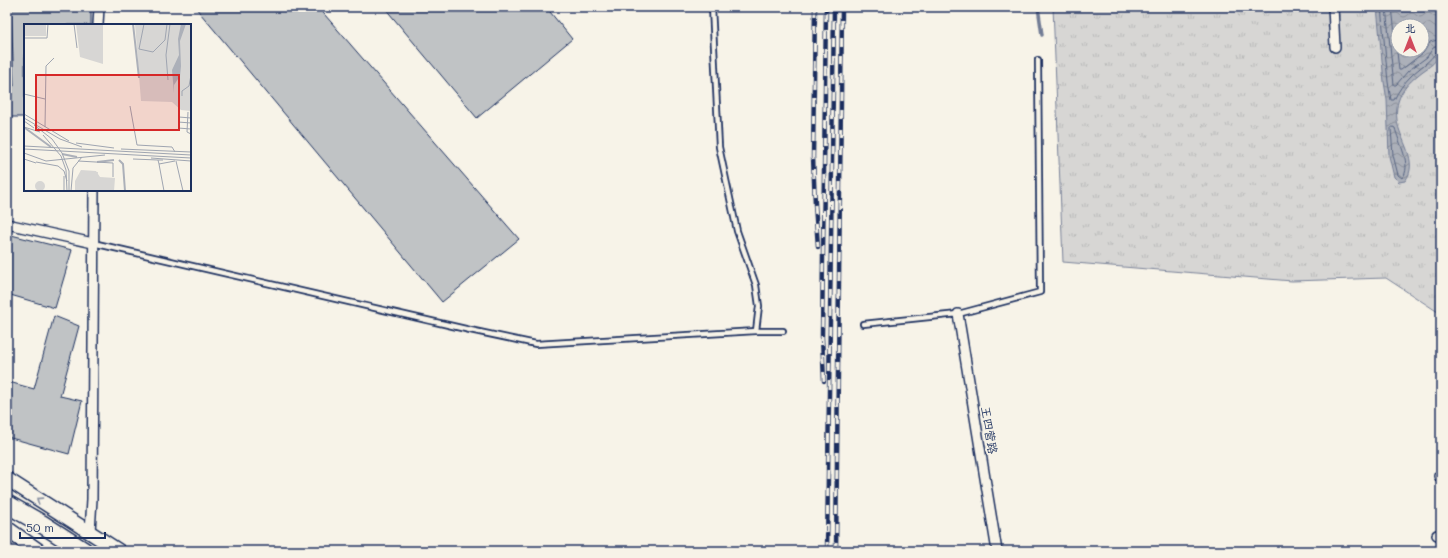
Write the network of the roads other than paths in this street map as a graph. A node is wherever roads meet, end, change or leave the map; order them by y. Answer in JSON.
{"nodes":[{"id":1,"x":99,"y":7,"type":"edge"},
{"id":2,"x":712,"y":7,"type":"edge"},
{"id":3,"x":1333,"y":7,"type":"edge"},
{"id":4,"x":98,"y":24,"type":"edge"},
{"id":5,"x":1335,"y":47,"type":"dead end"},
{"id":6,"x":1038,"y":60,"type":"dead end"},
{"id":7,"x":94,"y":191,"type":"edge"},
{"id":8,"x":7,"y":224,"type":"edge"},
{"id":9,"x":93,"y":243,"type":"junction"},
{"id":10,"x":958,"y":314,"type":"junction"},
{"id":11,"x":863,"y":324,"type":"dead end"},
{"id":12,"x":756,"y":331,"type":"junction"},
{"id":13,"x":783,"y":331,"type":"dead end"},
{"id":14,"x":7,"y":479,"type":"edge"},
{"id":15,"x":7,"y":504,"type":"edge"},
{"id":16,"x":7,"y":529,"type":"edge"},
{"id":17,"x":90,"y":532,"type":"junction"},
{"id":18,"x":38,"y":551,"type":"edge"},
{"id":19,"x":84,"y":551,"type":"edge"},
{"id":20,"x":119,"y":551,"type":"edge"},
{"id":21,"x":997,"y":551,"type":"edge"}],
"edges":[{"from":1,"to":4,"type":"street"},
{"from":2,"to":12,"type":"lane"},
{"from":3,"to":5,"type":"street"},
{"from":6,"to":10,"type":"lane"},
{"from":7,"to":9,"type":"street"},
{"from":8,"to":9,"type":"street"},
{"from":9,"to":12,"type":"lane"},
{"from":9,"to":17,"type":"street"},
{"from":10,"to":11,"type":"lane"},
{"from":10,"to":21,"type":"street","name":"王四营路"},
{"from":12,"to":13,"type":"lane"},
{"from":17,"to":14,"type":"main road","one_way":true},
{"from":15,"to":19,"type":"highway"},
{"from":16,"to":18,"type":"main road"},
{"from":17,"to":20,"type":"main road"}]}
